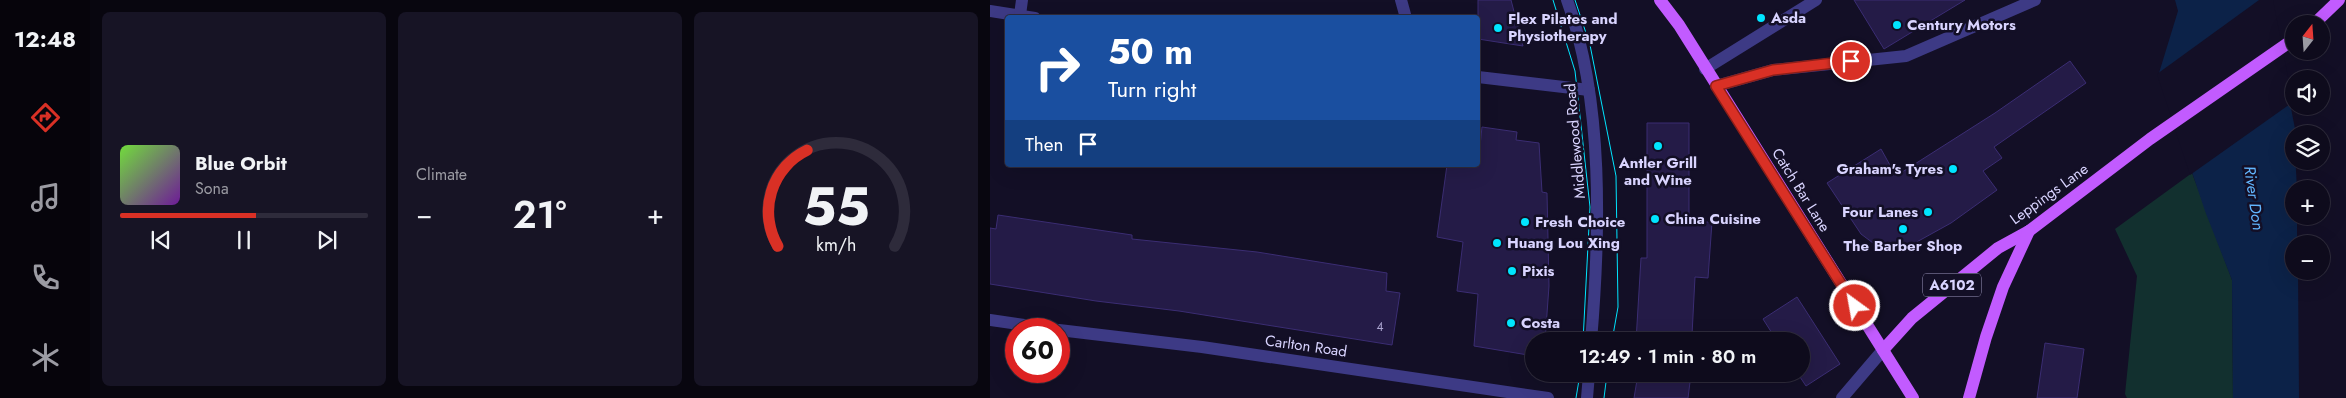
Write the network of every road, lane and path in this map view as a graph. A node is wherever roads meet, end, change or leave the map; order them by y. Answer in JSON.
{"nodes":[{"id":1,"x":1022,"y":0,"type":"edge"},
{"id":2,"x":1401,"y":0,"type":"edge"},
{"id":3,"x":1567,"y":0,"type":"edge"},
{"id":4,"x":1660,"y":0,"type":"edge"},
{"id":5,"x":1816,"y":0,"type":"edge"},
{"id":6,"x":2035,"y":0,"type":"edge"},
{"id":7,"x":2339,"y":0,"type":"edge"},
{"id":8,"x":990,"y":11,"type":"edge"},
{"id":9,"x":1020,"y":15,"type":"joint"},
{"id":10,"x":1405,"y":15,"type":"edge"},
{"id":11,"x":2323,"y":15,"type":"edge"},
{"id":12,"x":2285,"y":45,"type":"edge"},
{"id":13,"x":1705,"y":69,"type":"junction"},
{"id":14,"x":1480,"y":77,"type":"edge"},
{"id":15,"x":1716,"y":86,"type":"junction"},
{"id":16,"x":1589,"y":90,"type":"junction"},
{"id":17,"x":2029,"y":231,"type":"junction"},
{"id":18,"x":990,"y":320,"type":"edge"},
{"id":19,"x":1005,"y":322,"type":"edge"},
{"id":20,"x":1070,"y":331,"type":"edge"},
{"id":21,"x":1591,"y":332,"type":"edge"},
{"id":22,"x":1883,"y":350,"type":"junction"},
{"id":23,"x":1588,"y":382,"type":"edge"},
{"id":24,"x":1548,"y":398,"type":"edge"},
{"id":25,"x":1587,"y":398,"type":"edge"},
{"id":26,"x":1842,"y":398,"type":"edge"},
{"id":27,"x":1913,"y":398,"type":"edge"},
{"id":28,"x":1969,"y":398,"type":"edge"}],
"edges":[{"from":1,"to":9,"type":"street"},
{"from":2,"to":10,"type":"street"},
{"from":3,"to":16,"type":"street","name":"Middlewood Road"},
{"from":4,"to":13,"type":"main road","name":"Catch Bar Lane"},
{"from":5,"to":13,"type":"street"},
{"from":6,"to":15,"type":"street"},
{"from":7,"to":11,"type":"main road"},
{"from":8,"to":9,"type":"street"},
{"from":12,"to":17,"type":"main road","name":"Leppings Lane","number":"A6102"},
{"from":13,"to":15,"type":"main road","name":"Catch Bar Lane"},
{"from":14,"to":16,"type":"street"},
{"from":15,"to":22,"type":"main road","name":"Catch Bar Lane"},
{"from":16,"to":21,"type":"street","name":"Middlewood Road"},
{"from":17,"to":22,"type":"main road","name":"Leppings Lane","number":"A6102"},
{"from":17,"to":28,"type":"main road","number":"A6102"},
{"from":18,"to":19,"type":"street"},
{"from":20,"to":24,"type":"street","name":"Carlton Road"},
{"from":22,"to":26,"type":"street","name":"Leppings Lane"},
{"from":22,"to":27,"type":"main road","name":"Catch Bar Lane"},
{"from":23,"to":25,"type":"street"}]}
